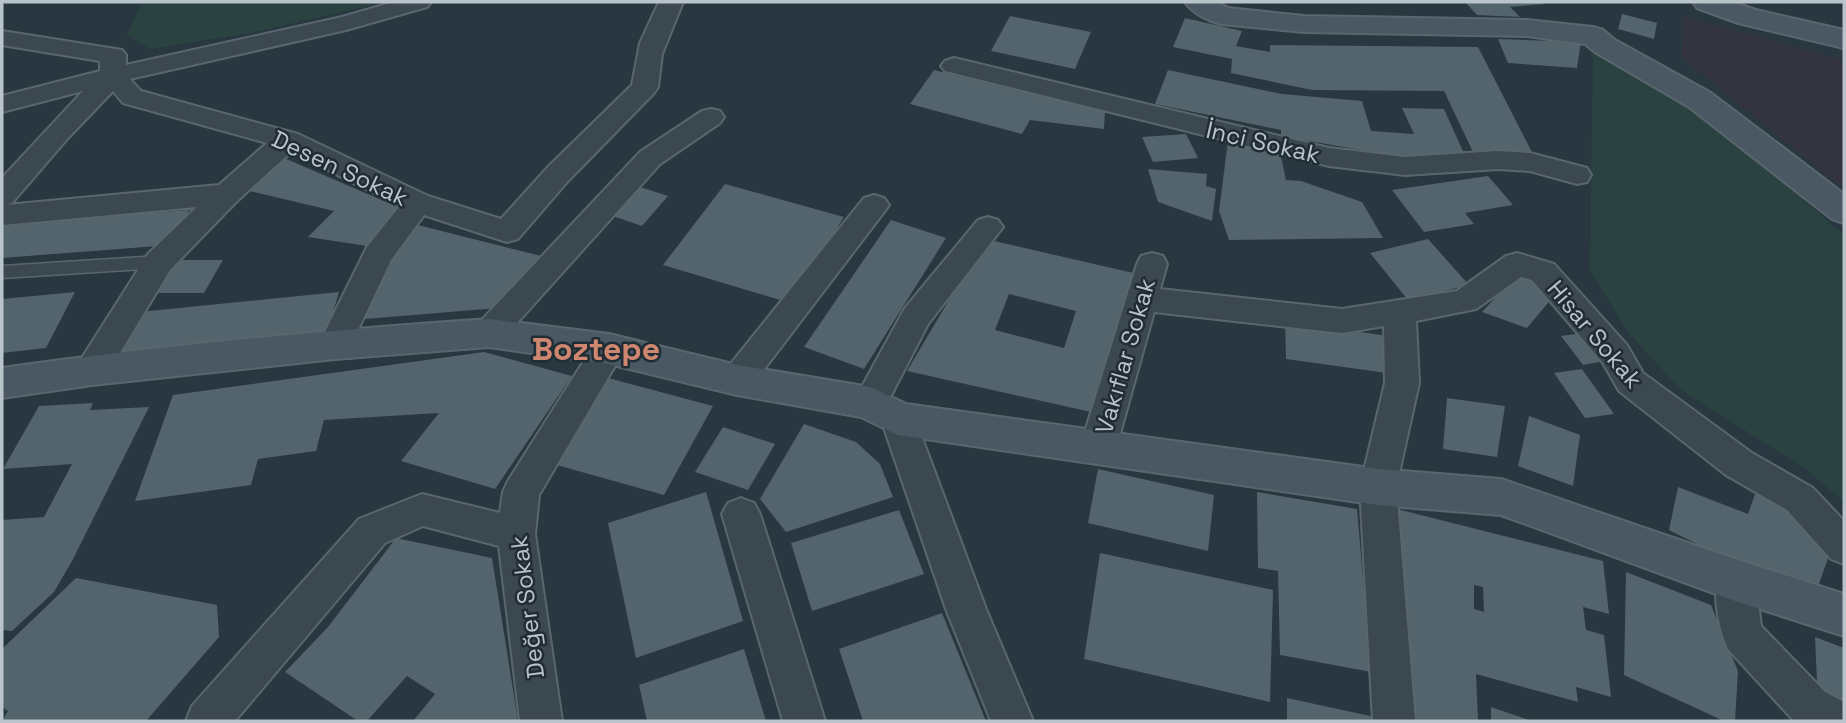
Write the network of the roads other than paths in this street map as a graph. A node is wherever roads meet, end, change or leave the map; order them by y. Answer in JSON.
{"nodes":[{"id":1,"x":419,"y":2,"type":"edge"},
{"id":2,"x":671,"y":2,"type":"edge"},
{"id":3,"x":1200,"y":2,"type":"edge"},
{"id":4,"x":1707,"y":2,"type":"edge"},
{"id":5,"x":2,"y":38,"type":"edge"},
{"id":6,"x":1844,"y":39,"type":"edge"},
{"id":7,"x":954,"y":66,"type":"dead end"},
{"id":8,"x":113,"y":76,"type":"junction"},
{"id":9,"x":2,"y":104,"type":"edge"},
{"id":10,"x":711,"y":117,"type":"dead end"},
{"id":11,"x":288,"y":140,"type":"junction"},
{"id":12,"x":1577,"y":175,"type":"dead end"},
{"id":13,"x":226,"y":194,"type":"junction"},
{"id":14,"x":2,"y":195,"type":"edge"},
{"id":15,"x":418,"y":203,"type":"junction"},
{"id":16,"x":874,"y":205,"type":"dead end"},
{"id":17,"x":1844,"y":211,"type":"edge"},
{"id":18,"x":2,"y":215,"type":"edge"},
{"id":19,"x":988,"y":228,"type":"dead end"},
{"id":20,"x":507,"y":232,"type":"junction"},
{"id":21,"x":562,"y":251,"type":"junction"},
{"id":22,"x":159,"y":262,"type":"junction"},
{"id":23,"x":1152,"y":264,"type":"dead end"},
{"id":24,"x":2,"y":272,"type":"edge"},
{"id":25,"x":1140,"y":299,"type":"junction"},
{"id":26,"x":1400,"y":312,"type":"junction"},
{"id":27,"x":489,"y":333,"type":"junction"},
{"id":28,"x":335,"y":344,"type":"junction"},
{"id":29,"x":609,"y":349,"type":"junction"},
{"id":30,"x":92,"y":370,"type":"junction"},
{"id":31,"x":737,"y":380,"type":"junction"},
{"id":32,"x":2,"y":383,"type":"edge"},
{"id":33,"x":884,"y":411,"type":"junction"},
{"id":34,"x":1098,"y":448,"type":"junction"},
{"id":35,"x":1378,"y":487,"type":"junction"},
{"id":36,"x":741,"y":514,"type":"dead end"},
{"id":37,"x":516,"y":534,"type":"junction"},
{"id":38,"x":1844,"y":547,"type":"edge"},
{"id":39,"x":1735,"y":580,"type":"junction"},
{"id":40,"x":1844,"y":615,"type":"edge"},
{"id":41,"x":207,"y":721,"type":"edge"},
{"id":42,"x":541,"y":721,"type":"edge"},
{"id":43,"x":804,"y":721,"type":"edge"},
{"id":44,"x":1012,"y":721,"type":"edge"},
{"id":45,"x":1394,"y":721,"type":"edge"},
{"id":46,"x":1837,"y":721,"type":"edge"}],
"edges":[{"from":1,"to":8,"type":"street"},
{"from":2,"to":20,"type":"street"},
{"from":3,"to":17,"type":"street"},
{"from":4,"to":6,"type":"street"},
{"from":5,"to":8,"type":"street","name":"Desen Sokak"},
{"from":7,"to":12,"type":"street","name":"İnci Sokak"},
{"from":8,"to":9,"type":"street"},
{"from":8,"to":11,"type":"street","name":"Desen Sokak"},
{"from":8,"to":14,"type":"street"},
{"from":10,"to":21,"type":"street"},
{"from":11,"to":13,"type":"street"},
{"from":11,"to":15,"type":"street","name":"Desen Sokak"},
{"from":13,"to":18,"type":"street"},
{"from":13,"to":22,"type":"street"},
{"from":15,"to":20,"type":"street"},
{"from":15,"to":28,"type":"street","name":"Desen Sokak"},
{"from":16,"to":31,"type":"street"},
{"from":19,"to":33,"type":"street"},
{"from":20,"to":21,"type":"street"},
{"from":21,"to":27,"type":"street"},
{"from":22,"to":24,"type":"lane"},
{"from":22,"to":30,"type":"street"},
{"from":23,"to":25,"type":"street","name":"Vakıflar Sokak"},
{"from":25,"to":26,"type":"street","name":"Hisar Sokak"},
{"from":25,"to":34,"type":"street","name":"Vakıflar Sokak"},
{"from":26,"to":35,"type":"street"},
{"from":26,"to":38,"type":"street","name":"Hisar Sokak"},
{"from":27,"to":28,"type":"street"},
{"from":27,"to":29,"type":"street"},
{"from":28,"to":30,"type":"street"},
{"from":29,"to":31,"type":"street"},
{"from":29,"to":37,"type":"street","name":"Değer Sokak"},
{"from":30,"to":32,"type":"street"},
{"from":31,"to":33,"type":"street"},
{"from":33,"to":34,"type":"street"},
{"from":33,"to":44,"type":"street"},
{"from":34,"to":35,"type":"street"},
{"from":35,"to":39,"type":"street"},
{"from":35,"to":45,"type":"street"},
{"from":36,"to":43,"type":"street"},
{"from":37,"to":41,"type":"street"},
{"from":37,"to":42,"type":"street","name":"Değer Sokak"},
{"from":39,"to":40,"type":"street"},
{"from":39,"to":46,"type":"street"}]}
